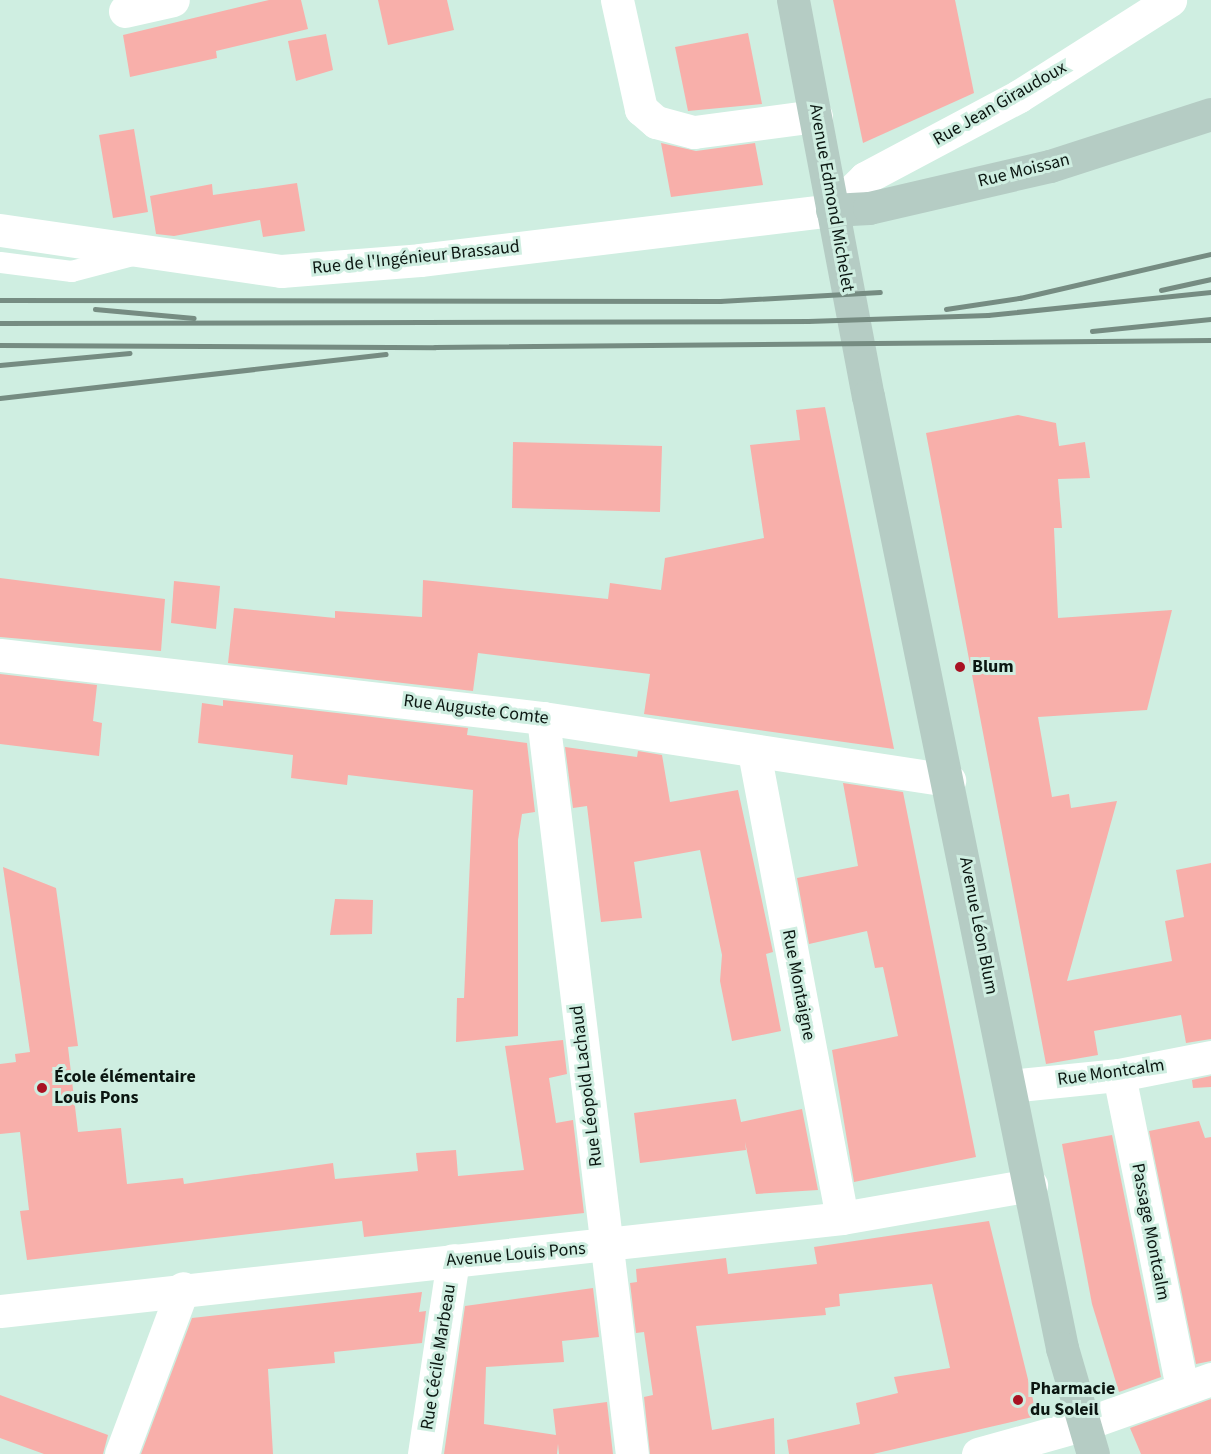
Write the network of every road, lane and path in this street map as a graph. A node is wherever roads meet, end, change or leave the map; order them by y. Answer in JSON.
{"nodes":[{"id":1,"x":173,"y":0,"type":"edge"},
{"id":2,"x":617,"y":0,"type":"edge"},
{"id":3,"x":793,"y":0,"type":"edge"},
{"id":4,"x":1170,"y":0,"type":"edge"},
{"id":5,"x":125,"y":11,"type":"dead end"},
{"id":6,"x":1211,"y":114,"type":"edge"},
{"id":7,"x":816,"y":116,"type":"junction"},
{"id":8,"x":832,"y":210,"type":"junction"},
{"id":9,"x":0,"y":230,"type":"edge"},
{"id":10,"x":145,"y":252,"type":"junction"},
{"id":11,"x":0,"y":262,"type":"edge"},
{"id":12,"x":868,"y":396,"type":"joint"},
{"id":13,"x":0,"y":655,"type":"edge"},
{"id":14,"x":543,"y":718,"type":"junction"},
{"id":15,"x":754,"y":752,"type":"junction"},
{"id":16,"x":949,"y":780,"type":"junction"},
{"id":17,"x":1211,"y":1057,"type":"edge"},
{"id":18,"x":1119,"y":1075,"type":"junction"},
{"id":19,"x":1010,"y":1086,"type":"junction"},
{"id":20,"x":1031,"y":1185,"type":"junction"},
{"id":21,"x":842,"y":1218,"type":"junction"},
{"id":22,"x":606,"y":1247,"type":"junction"},
{"id":23,"x":453,"y":1260,"type":"junction"},
{"id":24,"x":183,"y":1288,"type":"junction"},
{"id":25,"x":0,"y":1311,"type":"edge"},
{"id":26,"x":1196,"y":1384,"type":"edge"},
{"id":27,"x":1088,"y":1439,"type":"edge"},
{"id":28,"x":121,"y":1454,"type":"edge"},
{"id":29,"x":424,"y":1454,"type":"edge"},
{"id":30,"x":632,"y":1454,"type":"edge"},
{"id":31,"x":978,"y":1454,"type":"edge"}],
"edges":[{"from":1,"to":5,"type":"street"},
{"from":2,"to":7,"type":"street"},
{"from":3,"to":7,"type":"main road","name":"Avenue Edmond Michelet"},
{"from":4,"to":8,"type":"street","name":"Rue Jean Giraudoux"},
{"from":6,"to":8,"type":"main road","name":"Rue Moissan"},
{"from":7,"to":8,"type":"main road","name":"Avenue Edmond Michelet"},
{"from":8,"to":10,"type":"street","name":"Rue de l'Ingénieur Brassaud"},
{"from":8,"to":12,"type":"main road","name":"Avenue Edmond Michelet"},
{"from":9,"to":10,"type":"street","name":"Rue de l'Ingénieur Brassaud"},
{"from":10,"to":11,"type":"lane"},
{"from":12,"to":16,"type":"main road","name":"Avenue Léon Blum"},
{"from":13,"to":14,"type":"street","name":"Rue Auguste Comte"},
{"from":14,"to":15,"type":"street","name":"Rue Auguste Comte"},
{"from":14,"to":22,"type":"street","name":"Rue Léopold Lachaud"},
{"from":15,"to":16,"type":"street","name":"Rue Auguste Comte"},
{"from":15,"to":21,"type":"street","name":"Rue Montaigne"},
{"from":16,"to":19,"type":"main road","name":"Avenue Léon Blum"},
{"from":17,"to":18,"type":"street","name":"Rue Montcalm"},
{"from":18,"to":19,"type":"street","name":"Rue Montcalm"},
{"from":18,"to":26,"type":"street","name":"Passage Montcalm"},
{"from":19,"to":20,"type":"main road","name":"Avenue Léon Blum"},
{"from":20,"to":21,"type":"street","name":"Avenue Louis Pons"},
{"from":20,"to":27,"type":"main road","name":"Avenue Léon Blum"},
{"from":21,"to":22,"type":"street","name":"Avenue Louis Pons"},
{"from":22,"to":23,"type":"street","name":"Avenue Louis Pons"},
{"from":22,"to":30,"type":"street","name":"Rue Léopold Lachaud"},
{"from":23,"to":24,"type":"street","name":"Avenue Louis Pons"},
{"from":23,"to":29,"type":"street","name":"Rue Cécile Marbeau"},
{"from":24,"to":25,"type":"street","name":"Avenue Louis Pons"},
{"from":24,"to":28,"type":"street"},
{"from":26,"to":27,"type":"street"},
{"from":27,"to":31,"type":"street"}]}
